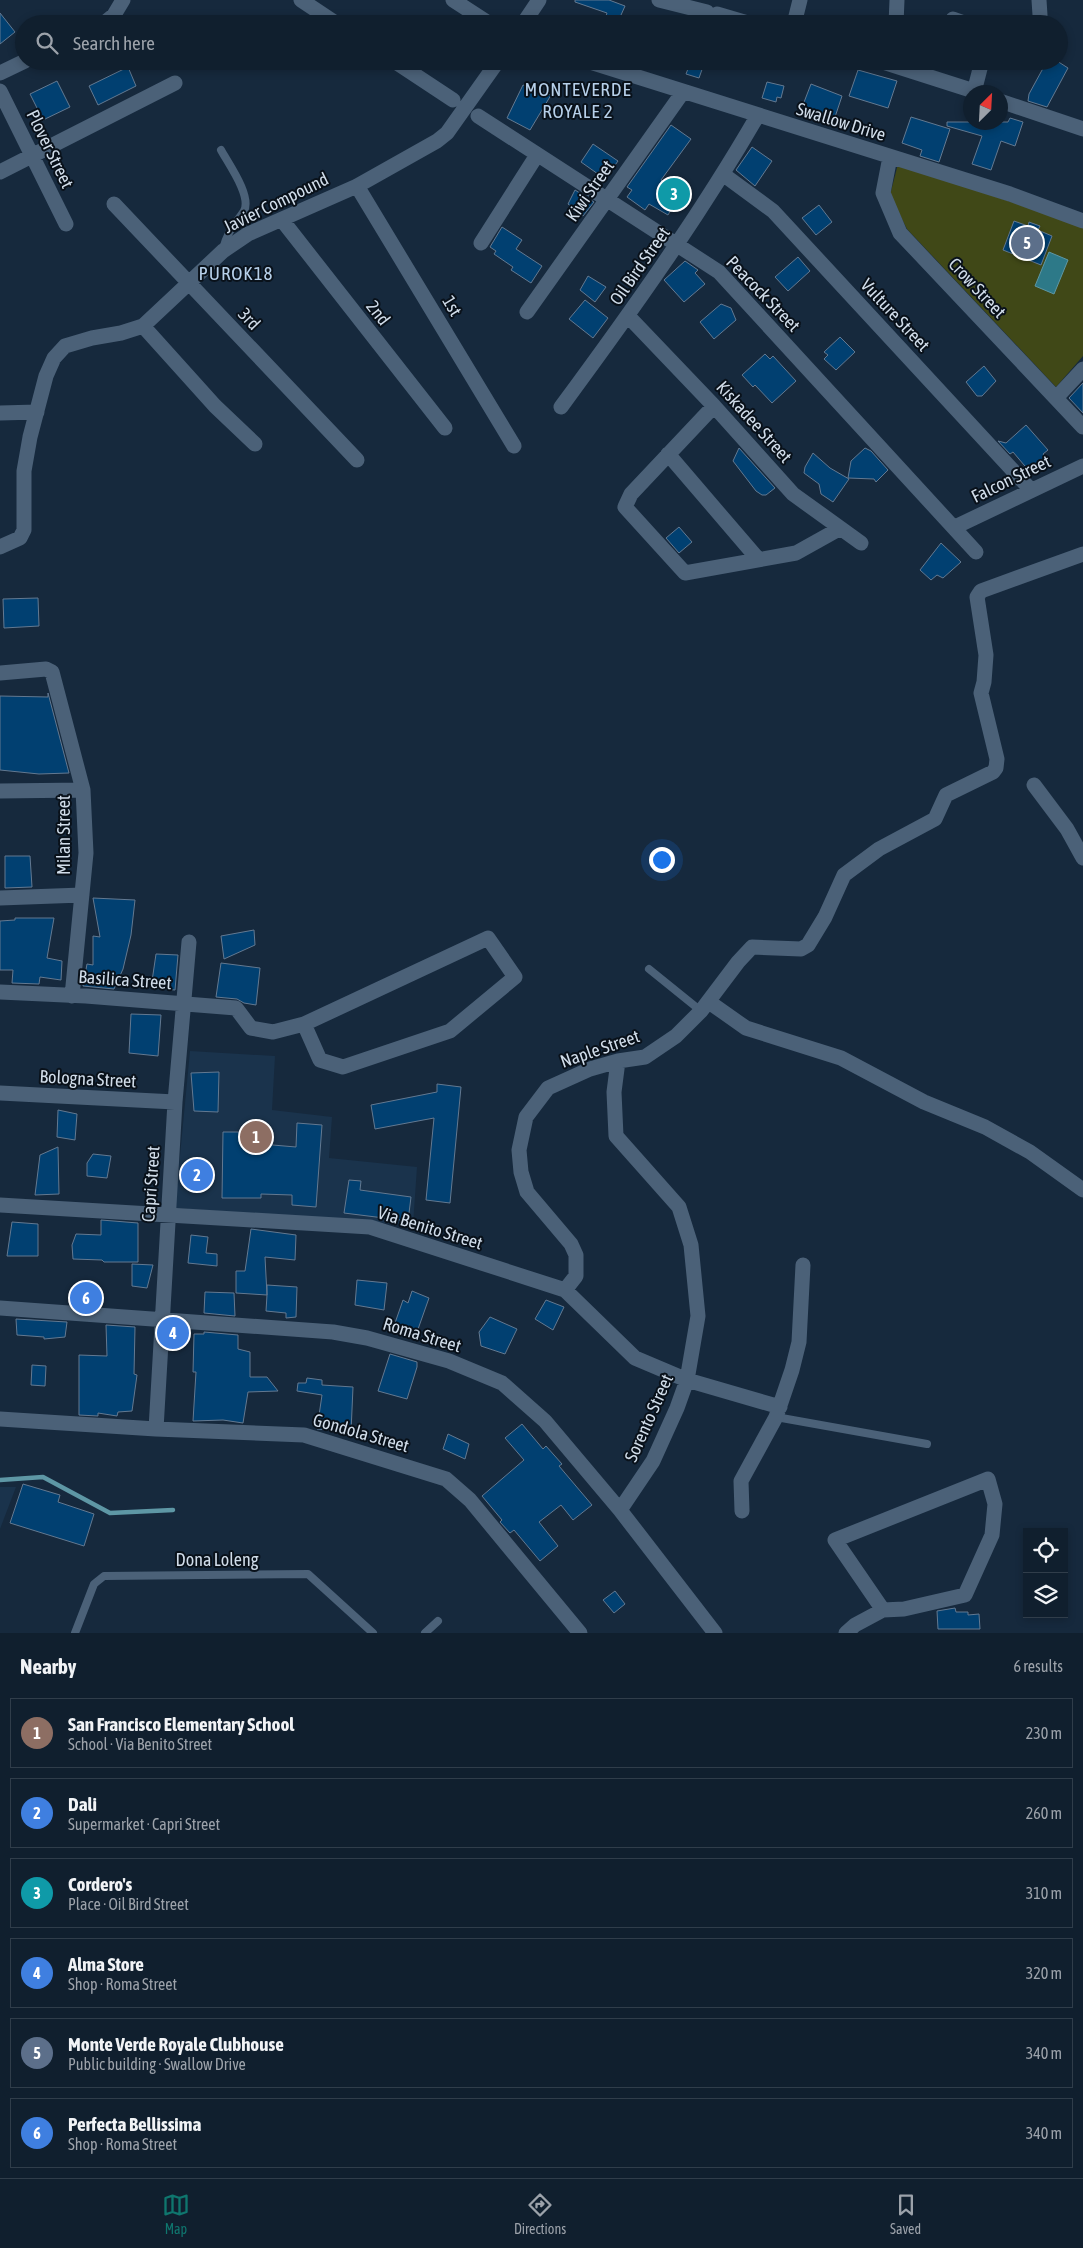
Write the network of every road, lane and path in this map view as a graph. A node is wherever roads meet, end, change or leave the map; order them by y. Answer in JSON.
{"nodes":[{"id":1,"x":123,"y":0,"type":"edge"},
{"id":2,"x":301,"y":0,"type":"edge"},
{"id":3,"x":453,"y":0,"type":"edge"},
{"id":4,"x":539,"y":0,"type":"edge"},
{"id":5,"x":659,"y":0,"type":"edge"},
{"id":6,"x":800,"y":0,"type":"edge"},
{"id":7,"x":897,"y":0,"type":"edge"},
{"id":8,"x":111,"y":15,"type":"edge"},
{"id":9,"x":324,"y":15,"type":"edge"},
{"id":10,"x":476,"y":15,"type":"edge"},
{"id":11,"x":529,"y":15,"type":"edge"},
{"id":12,"x":719,"y":15,"type":"edge"},
{"id":13,"x":796,"y":15,"type":"edge"},
{"id":14,"x":896,"y":15,"type":"edge"},
{"id":15,"x":15,"y":66,"type":"edge"},
{"id":16,"x":408,"y":70,"type":"edge"},
{"id":17,"x":492,"y":70,"type":"edge"},
{"id":18,"x":615,"y":70,"type":"edge"},
{"id":19,"x":908,"y":70,"type":"edge"},
{"id":20,"x":980,"y":70,"type":"edge"},
{"id":21,"x":0,"y":73,"type":"edge"},
{"id":22,"x":175,"y":83,"type":"dead end"},
{"id":23,"x":977,"y":85,"type":"edge"},
{"id":24,"x":963,"y":88,"type":"edge"},
{"id":25,"x":0,"y":92,"type":"edge"},
{"id":26,"x":683,"y":92,"type":"junction"},
{"id":27,"x":453,"y":100,"type":"dead end"},
{"id":28,"x":1008,"y":104,"type":"edge"},
{"id":29,"x":758,"y":115,"type":"junction"},
{"id":30,"x":478,"y":116,"type":"dead end"},
{"id":31,"x":1083,"y":128,"type":"edge"},
{"id":32,"x":221,"y":150,"type":"dead end"},
{"id":33,"x":537,"y":155,"type":"junction"},
{"id":34,"x":33,"y":156,"type":"junction"},
{"id":35,"x":890,"y":157,"type":"junction"},
{"id":36,"x":0,"y":172,"type":"edge"},
{"id":37,"x":724,"y":175,"type":"junction"},
{"id":38,"x":357,"y":186,"type":"junction"},
{"id":39,"x":607,"y":199,"type":"junction"},
{"id":40,"x":114,"y":204,"type":"dead end"},
{"id":41,"x":282,"y":220,"type":"junction"},
{"id":42,"x":1083,"y":221,"type":"edge"},
{"id":43,"x":66,"y":224,"type":"dead end"},
{"id":44,"x":481,"y":243,"type":"dead end"},
{"id":45,"x":678,"y":244,"type":"junction"},
{"id":46,"x":222,"y":251,"type":"junction"},
{"id":47,"x":189,"y":284,"type":"junction"},
{"id":48,"x":527,"y":312,"type":"dead end"},
{"id":49,"x":628,"y":316,"type":"junction"},
{"id":50,"x":143,"y":326,"type":"junction"},
{"id":51,"x":1083,"y":369,"type":"edge"},
{"id":52,"x":1056,"y":398,"type":"junction"},
{"id":53,"x":714,"y":406,"type":"junction"},
{"id":54,"x":560,"y":407,"type":"dead end"},
{"id":55,"x":37,"y":412,"type":"junction"},
{"id":56,"x":0,"y":414,"type":"edge"},
{"id":57,"x":1083,"y":427,"type":"edge"},
{"id":58,"x":445,"y":428,"type":"dead end"},
{"id":59,"x":255,"y":444,"type":"dead end"},
{"id":60,"x":514,"y":446,"type":"dead end"},
{"id":61,"x":668,"y":454,"type":"junction"},
{"id":62,"x":356,"y":460,"type":"dead end"},
{"id":63,"x":1083,"y":466,"type":"edge"},
{"id":64,"x":1031,"y":490,"type":"junction"},
{"id":65,"x":955,"y":528,"type":"junction"},
{"id":66,"x":839,"y":529,"type":"junction"},
{"id":67,"x":861,"y":543,"type":"dead end"},
{"id":68,"x":0,"y":547,"type":"edge"},
{"id":69,"x":976,"y":552,"type":"dead end"},
{"id":70,"x":1083,"y":554,"type":"edge"},
{"id":71,"x":758,"y":558,"type":"junction"},
{"id":72,"x":0,"y":673,"type":"edge"},
{"id":73,"x":1034,"y":785,"type":"dead end"},
{"id":74,"x":83,"y":790,"type":"junction"},
{"id":75,"x":0,"y":791,"type":"edge"},
{"id":76,"x":1083,"y":858,"type":"edge"},
{"id":77,"x":82,"y":895,"type":"junction"},
{"id":78,"x":0,"y":898,"type":"edge"},
{"id":79,"x":189,"y":942,"type":"dead end"},
{"id":80,"x":649,"y":969,"type":"dead end"},
{"id":81,"x":0,"y":992,"type":"edge"},
{"id":82,"x":72,"y":996,"type":"junction"},
{"id":83,"x":183,"y":1003,"type":"junction"},
{"id":84,"x":705,"y":1006,"type":"junction"},
{"id":85,"x":304,"y":1024,"type":"junction"},
{"id":86,"x":618,"y":1061,"type":"junction"},
{"id":87,"x":0,"y":1093,"type":"edge"},
{"id":88,"x":175,"y":1102,"type":"junction"},
{"id":89,"x":1083,"y":1190,"type":"edge"},
{"id":90,"x":0,"y":1205,"type":"edge"},
{"id":91,"x":168,"y":1215,"type":"junction"},
{"id":92,"x":803,"y":1265,"type":"dead end"},
{"id":93,"x":565,"y":1290,"type":"junction"},
{"id":94,"x":0,"y":1308,"type":"edge"},
{"id":95,"x":162,"y":1321,"type":"junction"},
{"id":96,"x":687,"y":1380,"type":"junction"},
{"id":97,"x":778,"y":1412,"type":"junction"},
{"id":98,"x":0,"y":1419,"type":"edge"},
{"id":99,"x":156,"y":1429,"type":"junction"},
{"id":100,"x":927,"y":1444,"type":"dead end"},
{"id":101,"x":620,"y":1510,"type":"junction"},
{"id":102,"x":742,"y":1511,"type":"dead end"},
{"id":103,"x":882,"y":1610,"type":"junction"},
{"id":104,"x":438,"y":1621,"type":"dead end"},
{"id":105,"x":75,"y":1633,"type":"edge"},
{"id":106,"x":373,"y":1633,"type":"edge"},
{"id":107,"x":425,"y":1633,"type":"edge"},
{"id":108,"x":580,"y":1633,"type":"edge"},
{"id":109,"x":714,"y":1633,"type":"edge"},
{"id":110,"x":846,"y":1633,"type":"edge"}],
"edges":[{"from":1,"to":8,"type":"street"},
{"from":2,"to":9,"type":"street"},
{"from":3,"to":10,"type":"street"},
{"from":4,"to":11,"type":"street"},
{"from":5,"to":12,"type":"street"},
{"from":6,"to":13,"type":"street"},
{"from":7,"to":14,"type":"street"},
{"from":15,"to":21,"type":"street"},
{"from":16,"to":27,"type":"street"},
{"from":17,"to":38,"type":"street","name":"Javier Compound"},
{"from":18,"to":26,"type":"street","name":"Swallow Drive"},
{"from":19,"to":24,"type":"street"},
{"from":20,"to":23,"type":"street"},
{"from":22,"to":34,"type":"street"},
{"from":25,"to":34,"type":"street","name":"Plover Street"},
{"from":26,"to":29,"type":"street","name":"Swallow Drive"},
{"from":26,"to":39,"type":"street","name":"Kiwi Street"},
{"from":28,"to":31,"type":"street"},
{"from":29,"to":35,"type":"street","name":"Swallow Drive"},
{"from":29,"to":37,"type":"street","name":"Oil Bird Street"},
{"from":30,"to":33,"type":"street","name":"Peacock Street"},
{"from":32,"to":46,"type":"lane"},
{"from":33,"to":39,"type":"street","name":"Peacock Street"},
{"from":33,"to":44,"type":"street"},
{"from":34,"to":36,"type":"street"},
{"from":34,"to":43,"type":"street","name":"Plover Street"},
{"from":35,"to":42,"type":"street","name":"Swallow Drive"},
{"from":35,"to":52,"type":"street","name":"Crow Street"},
{"from":37,"to":45,"type":"street","name":"Oil Bird Street"},
{"from":37,"to":64,"type":"street","name":"Vulture Street"},
{"from":38,"to":41,"type":"street","name":"Javier Compound"},
{"from":38,"to":60,"type":"street","name":"1st"},
{"from":39,"to":45,"type":"street","name":"Peacock Street"},
{"from":39,"to":48,"type":"street","name":"Kiwi Street"},
{"from":40,"to":47,"type":"street","name":"3rd"},
{"from":41,"to":46,"type":"street","name":"Javier Compound"},
{"from":41,"to":58,"type":"street","name":"2nd"},
{"from":45,"to":49,"type":"street","name":"Oil Bird Street"},
{"from":45,"to":65,"type":"street","name":"Peacock Street"},
{"from":46,"to":47,"type":"street","name":"Javier Compound"},
{"from":47,"to":50,"type":"street","name":"Javier Compound"},
{"from":47,"to":62,"type":"street","name":"3rd"},
{"from":49,"to":53,"type":"street","name":"Kiskadee Street"},
{"from":49,"to":54,"type":"street","name":"Oil Bird Street"},
{"from":50,"to":55,"type":"street","name":"Javier Compound"},
{"from":50,"to":59,"type":"street"},
{"from":51,"to":52,"type":"street"},
{"from":52,"to":57,"type":"street","name":"Crow Street"},
{"from":53,"to":61,"type":"street"},
{"from":53,"to":66,"type":"street","name":"Kiskadee Street"},
{"from":55,"to":56,"type":"street"},
{"from":55,"to":68,"type":"street","name":"Javier Compound"},
{"from":61,"to":71,"type":"street"},
{"from":61,"to":71,"type":"street"},
{"from":63,"to":64,"type":"street","name":"Falcon Street"},
{"from":64,"to":65,"type":"street","name":"Falcon Street"},
{"from":65,"to":69,"type":"street","name":"Peacock Street"},
{"from":66,"to":67,"type":"street","name":"Kiskadee Street"},
{"from":66,"to":71,"type":"street"},
{"from":70,"to":84,"type":"street","name":"Naple Street"},
{"from":72,"to":74,"type":"street","name":"Milan Street"},
{"from":73,"to":76,"type":"street"},
{"from":74,"to":75,"type":"street"},
{"from":74,"to":77,"type":"street","name":"Milan Street"},
{"from":77,"to":78,"type":"street"},
{"from":77,"to":82,"type":"street","name":"Milan Street"},
{"from":79,"to":83,"type":"street","name":"Capri Street"},
{"from":80,"to":84,"type":"lane"},
{"from":81,"to":82,"type":"street","name":"Basilica Street"},
{"from":82,"to":83,"type":"street","name":"Basilica Street"},
{"from":83,"to":85,"type":"street","name":"Basilica Street"},
{"from":83,"to":88,"type":"street","name":"Capri Street"},
{"from":84,"to":86,"type":"street","name":"Naple Street"},
{"from":84,"to":89,"type":"street"},
{"from":85,"to":85,"type":"street","name":"Basilica Street"},
{"from":86,"to":93,"type":"street","name":"Naple Street"},
{"from":86,"to":96,"type":"street","name":"Sorento Street"},
{"from":87,"to":88,"type":"street","name":"Bologna Street"},
{"from":88,"to":91,"type":"street","name":"Capri Street"},
{"from":90,"to":91,"type":"street","name":"Via Benito Street"},
{"from":91,"to":93,"type":"street","name":"Via Benito Street"},
{"from":91,"to":95,"type":"street","name":"Capri Street"},
{"from":92,"to":97,"type":"street"},
{"from":93,"to":96,"type":"street","name":"Via Benito Street"},
{"from":94,"to":95,"type":"street","name":"Roma Street"},
{"from":95,"to":99,"type":"street","name":"Capri Street"},
{"from":95,"to":101,"type":"street","name":"Roma Street"},
{"from":96,"to":97,"type":"street","name":"Via Benito Street"},
{"from":96,"to":101,"type":"street","name":"Sorento Street"},
{"from":97,"to":100,"type":"lane"},
{"from":97,"to":102,"type":"street"},
{"from":98,"to":99,"type":"street","name":"Gondola Street"},
{"from":99,"to":108,"type":"street","name":"Gondola Street"},
{"from":101,"to":109,"type":"street","name":"Roma Street"},
{"from":103,"to":103,"type":"street"},
{"from":103,"to":110,"type":"street"},
{"from":104,"to":107,"type":"lane"},
{"from":105,"to":106,"type":"lane","name":"Dona Loleng"}]}
